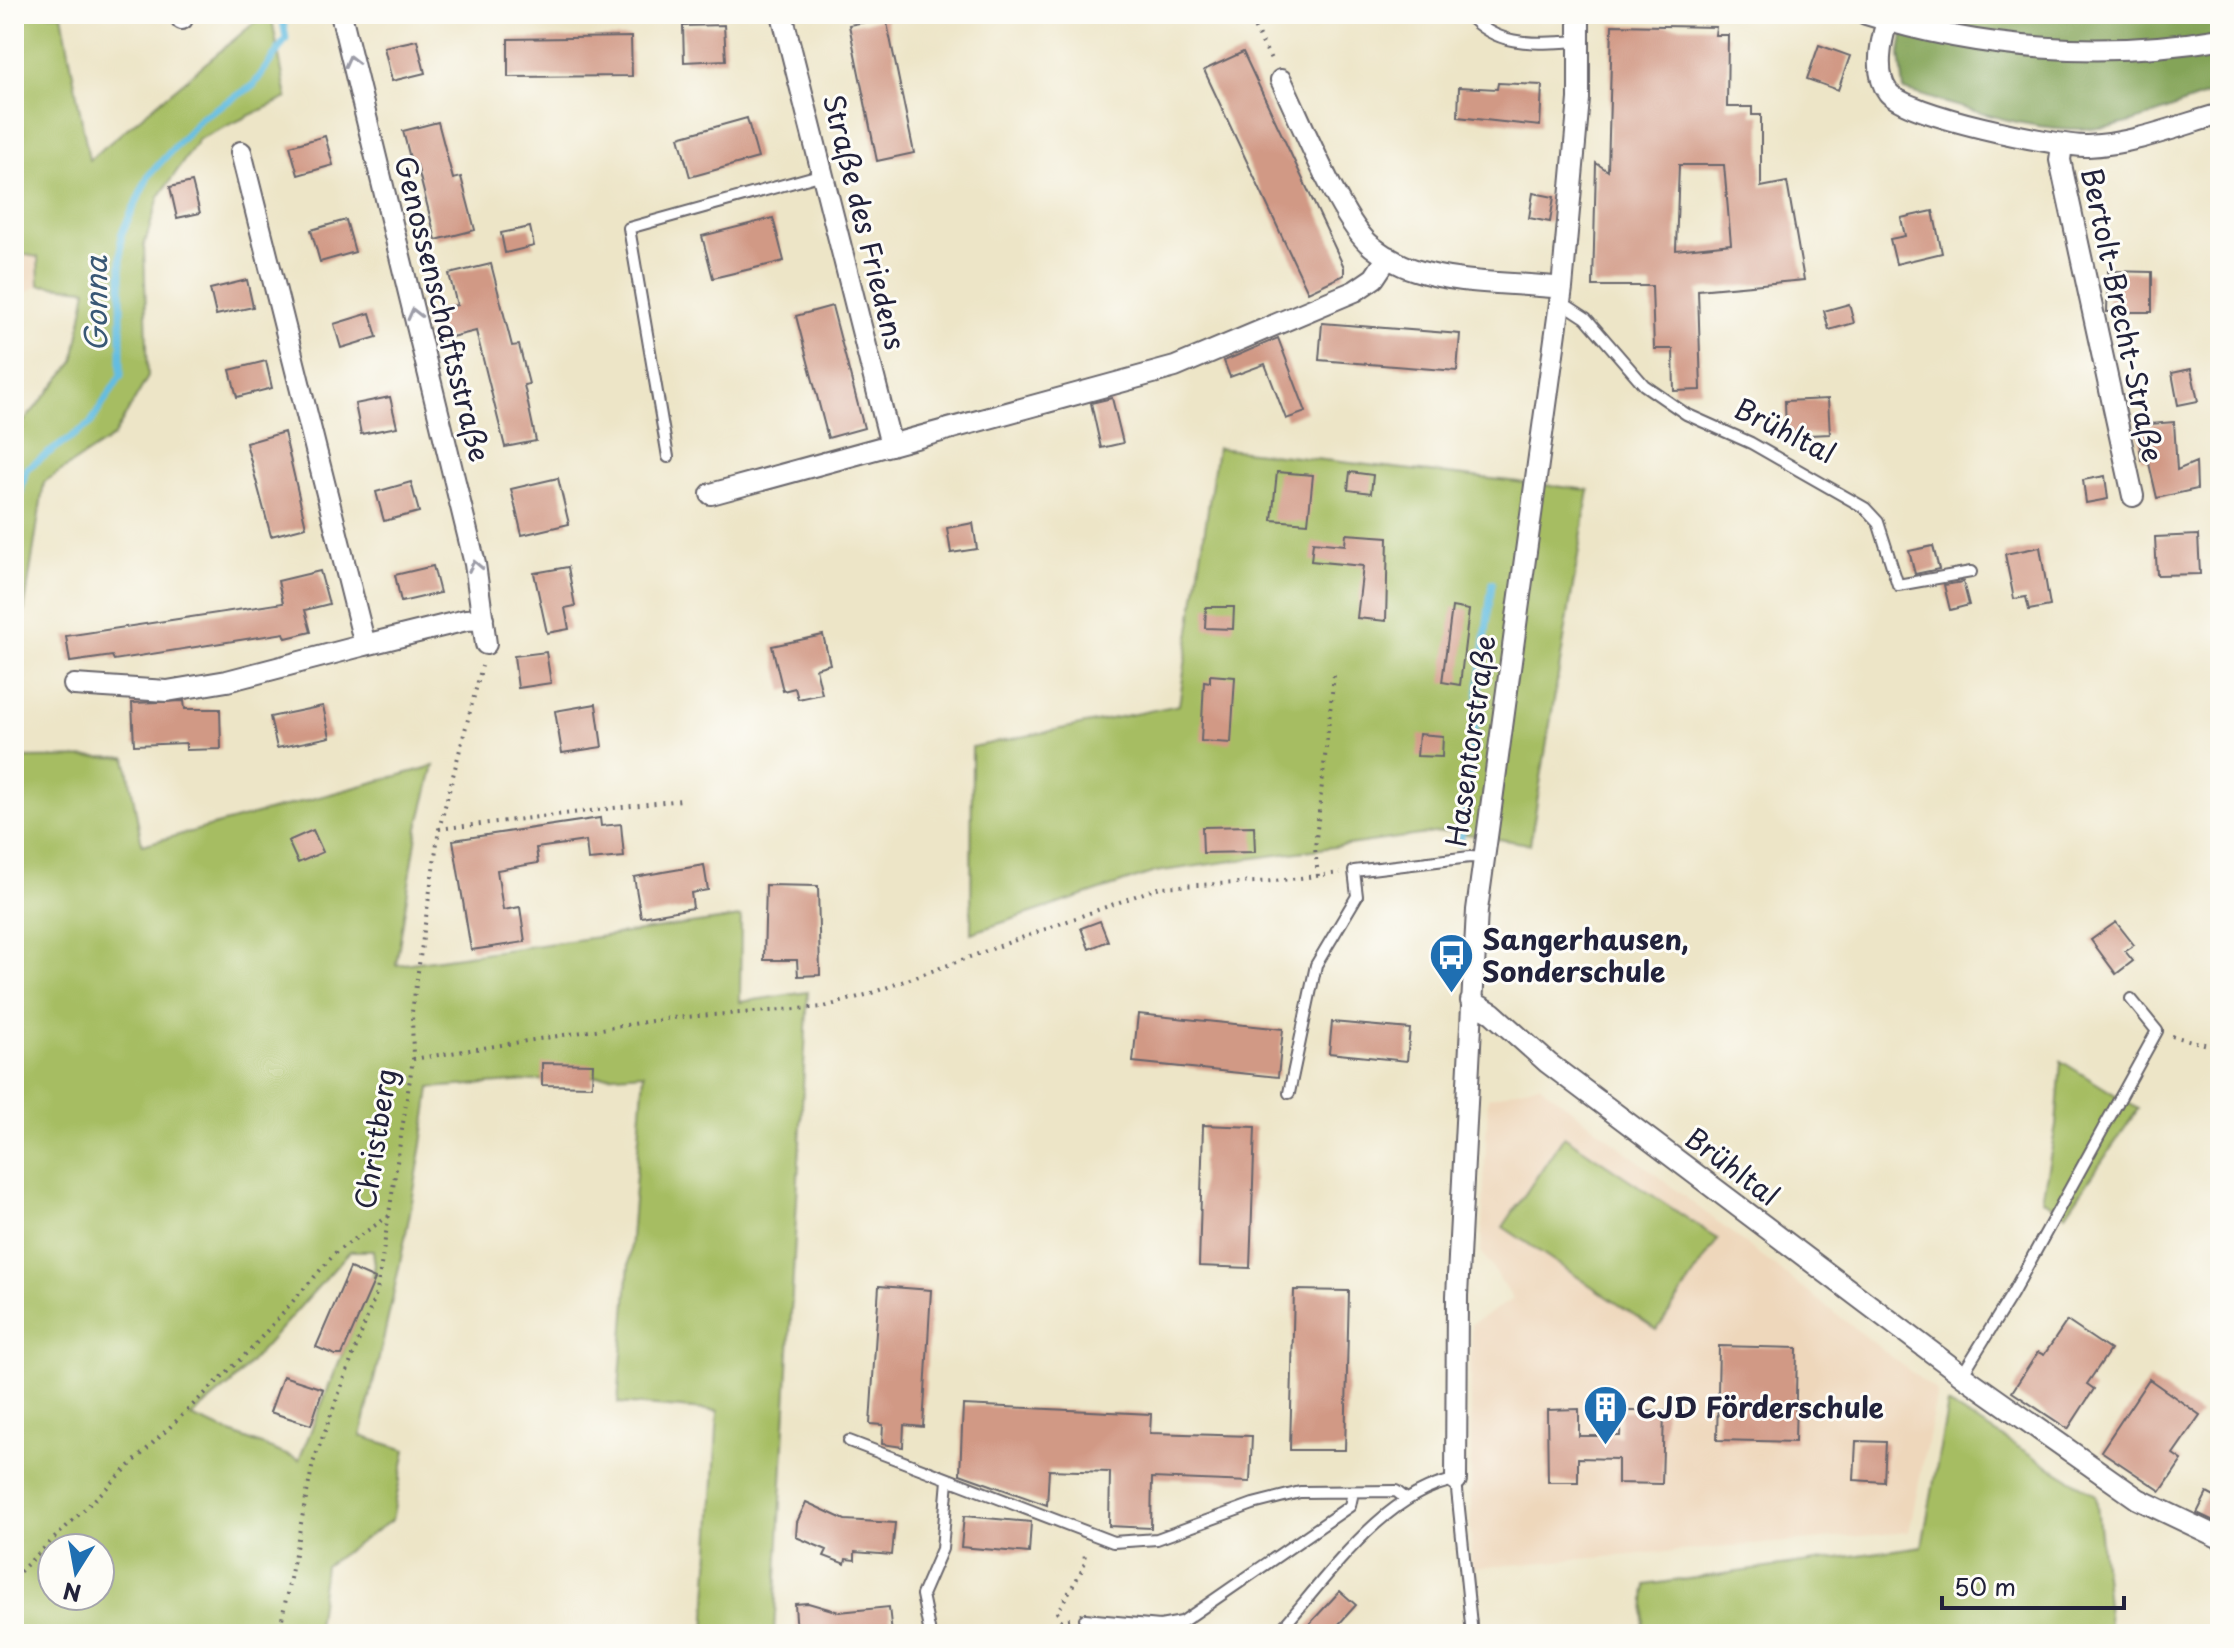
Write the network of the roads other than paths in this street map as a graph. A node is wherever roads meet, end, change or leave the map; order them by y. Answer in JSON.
{"nodes":[{"id":1,"x":341,"y":14,"type":"edge"},
{"id":2,"x":782,"y":14,"type":"edge"},
{"id":3,"x":1467,"y":14,"type":"edge"},
{"id":4,"x":1579,"y":14,"type":"edge"},
{"id":5,"x":1866,"y":14,"type":"edge"},
{"id":6,"x":1887,"y":21,"type":"junction"},
{"id":7,"x":2220,"y":39,"type":"edge"},
{"id":8,"x":1580,"y":41,"type":"junction"},
{"id":9,"x":1281,"y":80,"type":"road end"},
{"id":10,"x":2220,"y":114,"type":"edge"},
{"id":11,"x":2062,"y":145,"type":"junction"},
{"id":12,"x":241,"y":152,"type":"dead end"},
{"id":13,"x":823,"y":174,"type":"junction"},
{"id":14,"x":1388,"y":257,"type":"junction"},
{"id":15,"x":1561,"y":295,"type":"junction"},
{"id":16,"x":891,"y":445,"type":"junction"},
{"id":17,"x":668,"y":457,"type":"dead end"},
{"id":18,"x":711,"y":494,"type":"dead end"},
{"id":19,"x":2133,"y":496,"type":"dead end"},
{"id":20,"x":1971,"y":572,"type":"dead end"},
{"id":21,"x":483,"y":619,"type":"junction"},
{"id":22,"x":486,"y":644,"type":"road end"},
{"id":23,"x":365,"y":645,"type":"junction"},
{"id":24,"x":74,"y":685,"type":"dead end"},
{"id":25,"x":1483,"y":858,"type":"junction"},
{"id":26,"x":2131,"y":999,"type":"dead end"},
{"id":27,"x":1471,"y":1001,"type":"junction"},
{"id":28,"x":1289,"y":1093,"type":"dead end"},
{"id":29,"x":1962,"y":1375,"type":"junction"},
{"id":30,"x":849,"y":1441,"type":"dead end"},
{"id":31,"x":948,"y":1480,"type":"junction"},
{"id":32,"x":1456,"y":1480,"type":"junction"},
{"id":33,"x":1353,"y":1492,"type":"junction"},
{"id":34,"x":1406,"y":1499,"type":"junction"},
{"id":35,"x":2220,"y":1538,"type":"edge"},
{"id":36,"x":1085,"y":1619,"type":"road end"},
{"id":37,"x":930,"y":1634,"type":"edge"},
{"id":38,"x":1277,"y":1634,"type":"edge"},
{"id":39,"x":1472,"y":1634,"type":"edge"}],
"edges":[{"from":21,"to":1,"type":"street","name":"Genossenschaftsstraße","one_way":true},
{"from":2,"to":13,"type":"street","name":"Straße des Friedens"},
{"from":3,"to":8,"type":"lane"},
{"from":4,"to":8,"type":"street","name":"Hasentorstraße"},
{"from":5,"to":6,"type":"street"},
{"from":6,"to":7,"type":"street"},
{"from":6,"to":11,"type":"street","name":"Bertolt-Brecht-Straße"},
{"from":8,"to":15,"type":"street","name":"Hasentorstraße"},
{"from":9,"to":14,"type":"street"},
{"from":10,"to":11,"type":"street","name":"Bertolt-Brecht-Straße"},
{"from":11,"to":19,"type":"street","name":"Bertolt-Brecht-Straße"},
{"from":12,"to":23,"type":"street"},
{"from":13,"to":16,"type":"street","name":"Straße des Friedens"},
{"from":13,"to":17,"type":"lane"},
{"from":14,"to":15,"type":"street"},
{"from":14,"to":16,"type":"street"},
{"from":15,"to":20,"type":"lane","name":"Brühltal"},
{"from":15,"to":25,"type":"street","name":"Hasentorstraße"},
{"from":16,"to":18,"type":"street"},
{"from":21,"to":22,"type":"street","name":"Genossenschaftsstraße"},
{"from":21,"to":23,"type":"street"},
{"from":23,"to":24,"type":"street"},
{"from":25,"to":27,"type":"street","name":"Hasentorstraße"},
{"from":25,"to":28,"type":"lane"},
{"from":26,"to":29,"type":"lane"},
{"from":27,"to":29,"type":"street","name":"Brühltal"},
{"from":27,"to":32,"type":"street","name":"Hasentorstraße"},
{"from":29,"to":35,"type":"street","name":"Brühltal"},
{"from":30,"to":31,"type":"lane"},
{"from":31,"to":33,"type":"lane"},
{"from":31,"to":37,"type":"lane"},
{"from":32,"to":34,"type":"lane"},
{"from":32,"to":39,"type":"lane"},
{"from":33,"to":34,"type":"lane"},
{"from":33,"to":36,"type":"lane"},
{"from":34,"to":38,"type":"lane"}]}
